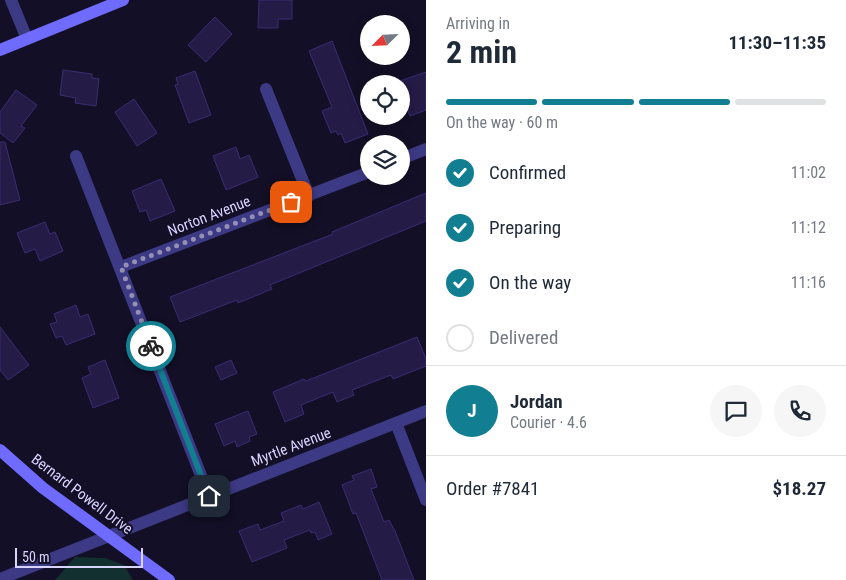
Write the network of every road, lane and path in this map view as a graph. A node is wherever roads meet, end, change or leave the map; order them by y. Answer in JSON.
{"nodes":[{"id":1,"x":11,"y":0,"type":"edge"},
{"id":2,"x":123,"y":0,"type":"edge"},
{"id":3,"x":27,"y":39,"type":"junction"},
{"id":4,"x":0,"y":50,"type":"edge"},
{"id":5,"x":266,"y":89,"type":"dead end"},
{"id":6,"x":426,"y":149,"type":"edge"},
{"id":7,"x":410,"y":155,"type":"edge"},
{"id":8,"x":76,"y":156,"type":"dead end"},
{"id":9,"x":360,"y":176,"type":"edge"},
{"id":10,"x":309,"y":196,"type":"junction"},
{"id":11,"x":121,"y":267,"type":"junction"},
{"id":12,"x":426,"y":411,"type":"edge"},
{"id":13,"x":396,"y":423,"type":"junction"},
{"id":14,"x":0,"y":450,"type":"edge"},
{"id":15,"x":209,"y":496,"type":"junction"},
{"id":16,"x":426,"y":500,"type":"edge"},
{"id":17,"x":110,"y":536,"type":"junction"},
{"id":18,"x":2,"y":579,"type":"edge"},
{"id":19,"x":170,"y":580,"type":"edge"}],
"edges":[{"from":1,"to":3,"type":"street"},
{"from":2,"to":3,"type":"street"},
{"from":3,"to":4,"type":"street"},
{"from":5,"to":10,"type":"street"},
{"from":6,"to":7,"type":"street"},
{"from":8,"to":11,"type":"street"},
{"from":9,"to":10,"type":"street","name":"Norton Avenue"},
{"from":10,"to":11,"type":"street","name":"Norton Avenue"},
{"from":11,"to":15,"type":"street"},
{"from":12,"to":13,"type":"street","name":"Myrtle Avenue"},
{"from":13,"to":15,"type":"street","name":"Myrtle Avenue"},
{"from":13,"to":16,"type":"street"},
{"from":14,"to":17,"type":"street","name":"Bernard Powell Drive"},
{"from":15,"to":17,"type":"street","name":"Myrtle Avenue"},
{"from":17,"to":18,"type":"street","name":"Myrtle Avenue"},
{"from":17,"to":19,"type":"street","name":"Bernard Powell Drive"}]}
